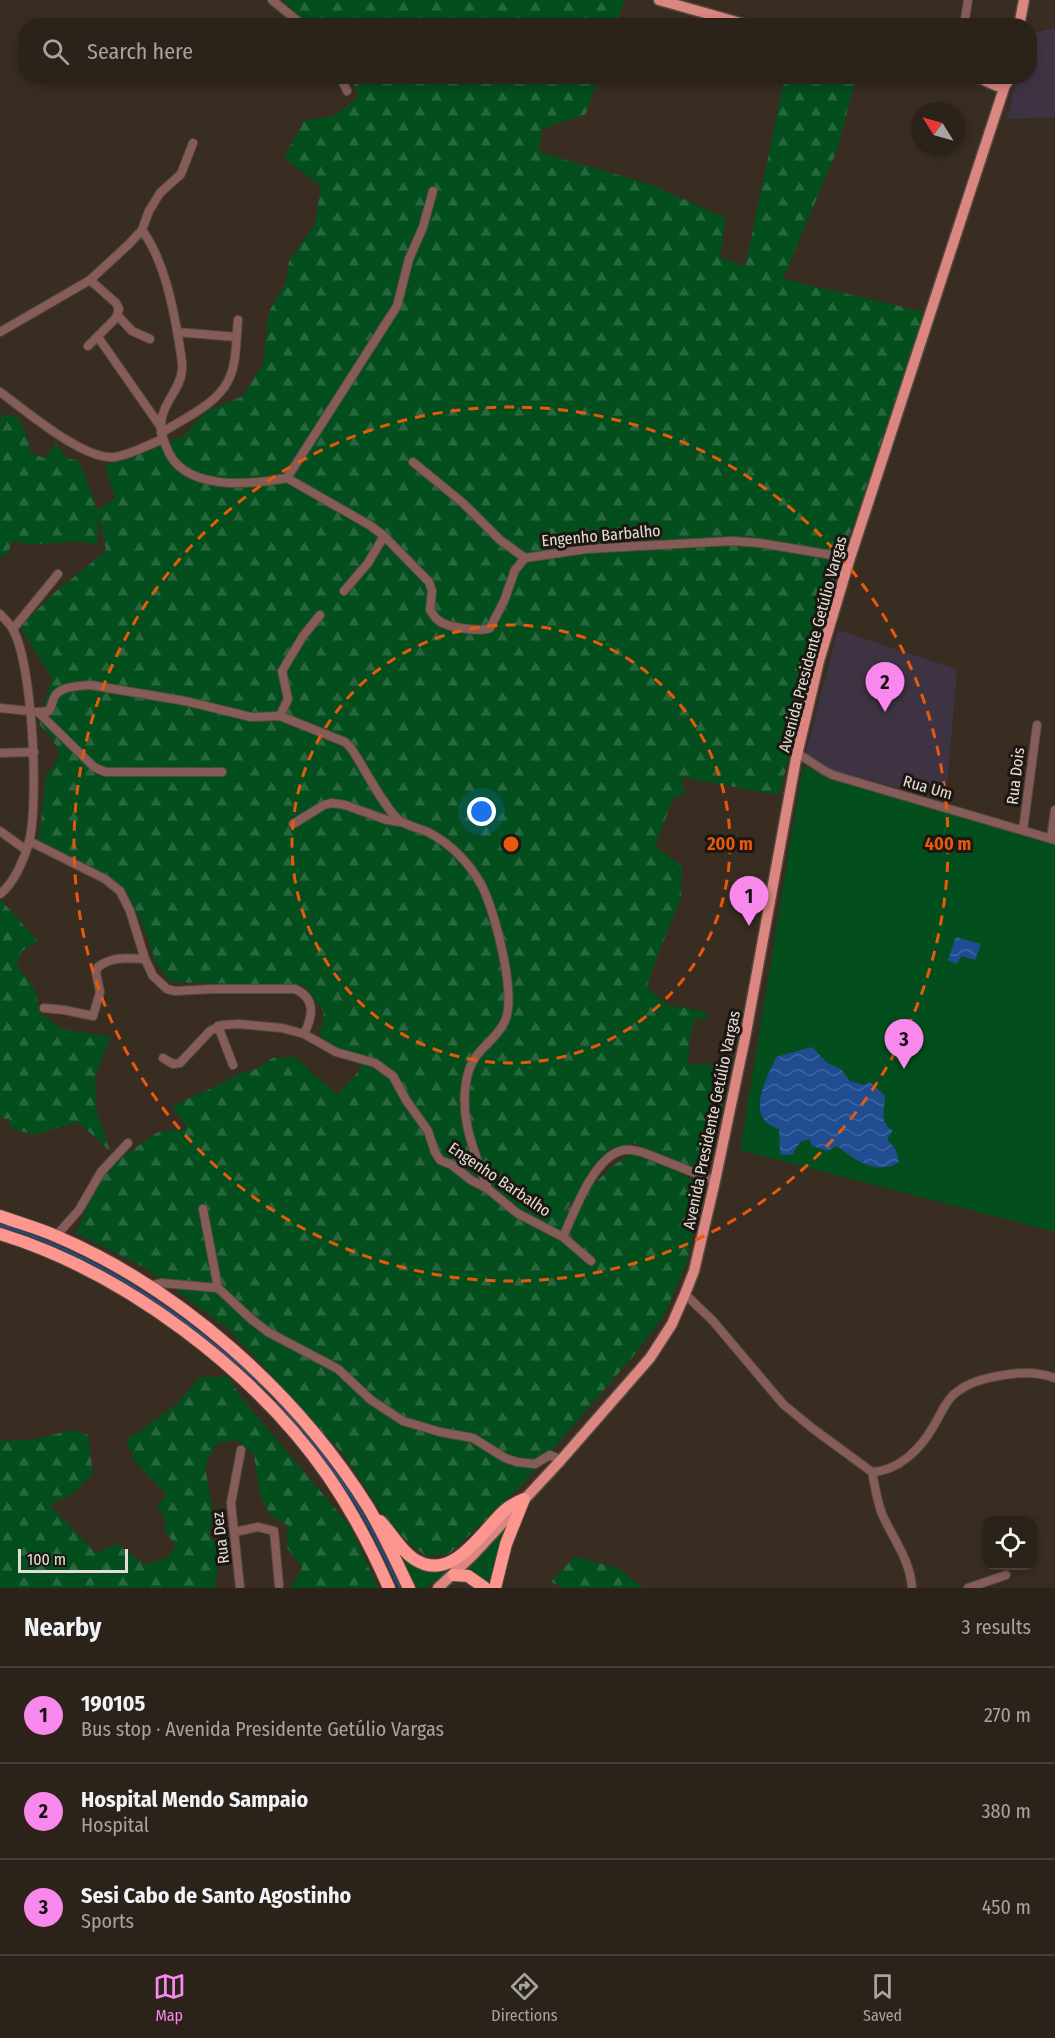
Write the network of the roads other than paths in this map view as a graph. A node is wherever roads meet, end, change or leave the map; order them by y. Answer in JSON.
{"nodes":[{"id":1,"x":272,"y":0,"type":"edge"},
{"id":2,"x":659,"y":0,"type":"edge"},
{"id":3,"x":968,"y":0,"type":"edge"},
{"id":4,"x":1024,"y":0,"type":"edge"},
{"id":5,"x":294,"y":18,"type":"edge"},
{"id":6,"x":723,"y":18,"type":"edge"},
{"id":7,"x":965,"y":18,"type":"edge"},
{"id":8,"x":1021,"y":18,"type":"edge"},
{"id":9,"x":344,"y":84,"type":"edge"},
{"id":10,"x":984,"y":84,"type":"edge"},
{"id":11,"x":1005,"y":84,"type":"edge"},
{"id":12,"x":347,"y":91,"type":"dead end"},
{"id":13,"x":998,"y":109,"type":"junction"},
{"id":14,"x":192,"y":143,"type":"dead end"},
{"id":15,"x":433,"y":191,"type":"dead end"},
{"id":16,"x":142,"y":230,"type":"junction"},
{"id":17,"x":90,"y":280,"type":"junction"},
{"id":18,"x":118,"y":316,"type":"junction"},
{"id":19,"x":238,"y":321,"type":"dead end"},
{"id":20,"x":0,"y":332,"type":"edge"},
{"id":21,"x":177,"y":332,"type":"junction"},
{"id":22,"x":98,"y":337,"type":"junction"},
{"id":23,"x":236,"y":338,"type":"junction"},
{"id":24,"x":150,"y":339,"type":"dead end"},
{"id":25,"x":88,"y":346,"type":"dead end"},
{"id":26,"x":0,"y":392,"type":"edge"},
{"id":27,"x":162,"y":433,"type":"junction"},
{"id":28,"x":413,"y":462,"type":"dead end"},
{"id":29,"x":287,"y":478,"type":"junction"},
{"id":30,"x":384,"y":536,"type":"junction"},
{"id":31,"x":525,"y":558,"type":"junction"},
{"id":32,"x":850,"y":558,"type":"junction"},
{"id":33,"x":58,"y":574,"type":"dead end"},
{"id":34,"x":344,"y":591,"type":"dead end"},
{"id":35,"x":0,"y":614,"type":"edge"},
{"id":36,"x":320,"y":615,"type":"dead end"},
{"id":37,"x":13,"y":628,"type":"junction"},
{"id":38,"x":0,"y":708,"type":"edge"},
{"id":39,"x":34,"y":711,"type":"junction"},
{"id":40,"x":280,"y":716,"type":"junction"},
{"id":41,"x":1037,"y":725,"type":"dead end"},
{"id":42,"x":34,"y":752,"type":"junction"},
{"id":43,"x":0,"y":753,"type":"edge"},
{"id":44,"x":797,"y":753,"type":"junction"},
{"id":45,"x":222,"y":772,"type":"dead end"},
{"id":46,"x":1055,"y":810,"type":"edge"},
{"id":47,"x":402,"y":822,"type":"junction"},
{"id":48,"x":293,"y":824,"type":"dead end"},
{"id":49,"x":1023,"y":830,"type":"junction"},
{"id":50,"x":0,"y":831,"type":"edge"},
{"id":51,"x":1053,"y":839,"type":"edge"},
{"id":52,"x":30,"y":841,"type":"junction"},
{"id":53,"x":26,"y":850,"type":"junction"},
{"id":54,"x":0,"y":894,"type":"edge"},
{"id":55,"x":145,"y":959,"type":"junction"},
{"id":56,"x":44,"y":1008,"type":"dead end"},
{"id":57,"x":218,"y":1026,"type":"junction"},
{"id":58,"x":304,"y":1034,"type":"junction"},
{"id":59,"x":163,"y":1058,"type":"dead end"},
{"id":60,"x":233,"y":1065,"type":"dead end"},
{"id":61,"x":128,"y":1143,"type":"dead end"},
{"id":62,"x":715,"y":1181,"type":"junction"},
{"id":63,"x":489,"y":1189,"type":"junction"},
{"id":64,"x":203,"y":1209,"type":"dead end"},
{"id":65,"x":0,"y":1216,"type":"edge"},
{"id":66,"x":0,"y":1233,"type":"edge"},
{"id":67,"x":56,"y":1236,"type":"junction"},
{"id":68,"x":563,"y":1237,"type":"junction"},
{"id":69,"x":591,"y":1261,"type":"dead end"},
{"id":70,"x":148,"y":1286,"type":"junction"},
{"id":71,"x":218,"y":1288,"type":"junction"},
{"id":72,"x":686,"y":1294,"type":"junction"},
{"id":73,"x":1055,"y":1378,"type":"edge"},
{"id":74,"x":241,"y":1450,"type":"dead end"},
{"id":75,"x":561,"y":1460,"type":"junction"},
{"id":76,"x":872,"y":1472,"type":"junction"},
{"id":77,"x":525,"y":1499,"type":"junction"},
{"id":78,"x":370,"y":1511,"type":"junction"},
{"id":79,"x":235,"y":1532,"type":"junction"},
{"id":80,"x":454,"y":1575,"type":"junction"},
{"id":81,"x":1006,"y":1575,"type":"dead end"},
{"id":82,"x":279,"y":1585,"type":"dead end"},
{"id":83,"x":240,"y":1588,"type":"edge"},
{"id":84,"x":389,"y":1588,"type":"edge"},
{"id":85,"x":409,"y":1588,"type":"edge"},
{"id":86,"x":438,"y":1588,"type":"edge"},
{"id":87,"x":485,"y":1588,"type":"edge"},
{"id":88,"x":495,"y":1588,"type":"edge"},
{"id":89,"x":912,"y":1588,"type":"edge"},
{"id":90,"x":968,"y":1588,"type":"edge"}],
"edges":[{"from":1,"to":5,"type":"street"},
{"from":2,"to":6,"type":"main road"},
{"from":3,"to":7,"type":"street"},
{"from":4,"to":8,"type":"main road"},
{"from":9,"to":12,"type":"street"},
{"from":10,"to":13,"type":"main road"},
{"from":11,"to":13,"type":"main road","name":"Avenida Presidente Getúlio Vargas"},
{"from":13,"to":32,"type":"main road","name":"Avenida Presidente Getúlio Vargas"},
{"from":14,"to":16,"type":"street"},
{"from":15,"to":29,"type":"street"},
{"from":16,"to":17,"type":"street"},
{"from":16,"to":21,"type":"street"},
{"from":17,"to":18,"type":"street"},
{"from":17,"to":20,"type":"street"},
{"from":18,"to":22,"type":"street"},
{"from":18,"to":24,"type":"street"},
{"from":19,"to":23,"type":"street"},
{"from":21,"to":23,"type":"street"},
{"from":21,"to":27,"type":"street"},
{"from":22,"to":25,"type":"street"},
{"from":22,"to":27,"type":"street"},
{"from":23,"to":27,"type":"street"},
{"from":26,"to":27,"type":"street"},
{"from":27,"to":29,"type":"street"},
{"from":28,"to":31,"type":"street"},
{"from":29,"to":30,"type":"street","name":"Engenho Barbalho"},
{"from":30,"to":31,"type":"street","name":"Engenho Barbalho"},
{"from":30,"to":34,"type":"street"},
{"from":31,"to":32,"type":"street","name":"Engenho Barbalho"},
{"from":32,"to":44,"type":"main road","name":"Avenida Presidente Getúlio Vargas"},
{"from":33,"to":37,"type":"street"},
{"from":35,"to":37,"type":"street"},
{"from":36,"to":40,"type":"street"},
{"from":37,"to":39,"type":"street"},
{"from":38,"to":39,"type":"street"},
{"from":39,"to":40,"type":"street"},
{"from":39,"to":42,"type":"street"},
{"from":39,"to":45,"type":"street"},
{"from":40,"to":47,"type":"street"},
{"from":41,"to":49,"type":"street","name":"Rua Dois"},
{"from":42,"to":43,"type":"street"},
{"from":42,"to":52,"type":"street"},
{"from":44,"to":49,"type":"street","name":"Rua Um"},
{"from":44,"to":62,"type":"main road","name":"Avenida Presidente Getúlio Vargas"},
{"from":46,"to":51,"type":"street"},
{"from":47,"to":48,"type":"street"},
{"from":47,"to":63,"type":"street"},
{"from":49,"to":51,"type":"street","name":"Rua Um"},
{"from":50,"to":53,"type":"street"},
{"from":52,"to":53,"type":"street"},
{"from":52,"to":55,"type":"street"},
{"from":53,"to":54,"type":"street"},
{"from":55,"to":56,"type":"street"},
{"from":55,"to":58,"type":"street"},
{"from":57,"to":58,"type":"street","name":"Engenho Barbalho"},
{"from":57,"to":59,"type":"street"},
{"from":57,"to":60,"type":"street"},
{"from":58,"to":63,"type":"street","name":"Engenho Barbalho"},
{"from":61,"to":67,"type":"street"},
{"from":62,"to":68,"type":"street","name":"Engenho Barbalho"},
{"from":62,"to":72,"type":"main road","name":"Avenida Presidente Getúlio Vargas"},
{"from":63,"to":68,"type":"street","name":"Engenho Barbalho"},
{"from":64,"to":71,"type":"street"},
{"from":65,"to":67,"type":"highway"},
{"from":66,"to":84,"type":"highway"},
{"from":67,"to":70,"type":"highway"},
{"from":68,"to":69,"type":"street"},
{"from":70,"to":71,"type":"street"},
{"from":70,"to":78,"type":"highway"},
{"from":71,"to":75,"type":"street"},
{"from":72,"to":75,"type":"main road","name":"Avenida Presidente Getúlio Vargas"},
{"from":72,"to":76,"type":"street"},
{"from":73,"to":76,"type":"street"},
{"from":74,"to":79,"type":"street","name":"Rua Dez"},
{"from":75,"to":77,"type":"main road","name":"Avenida Presidente Getúlio Vargas"},
{"from":76,"to":89,"type":"street"},
{"from":77,"to":78,"type":"highway"},
{"from":77,"to":80,"type":"main road","name":"Avenida Presidente Getúlio Vargas"},
{"from":77,"to":88,"type":"highway"},
{"from":78,"to":85,"type":"highway"},
{"from":79,"to":82,"type":"street"},
{"from":79,"to":83,"type":"street","name":"Rua Dez"},
{"from":80,"to":86,"type":"main road","name":"Avenida Presidente Getúlio Vargas"},
{"from":80,"to":87,"type":"highway"},
{"from":81,"to":90,"type":"street"}]}
